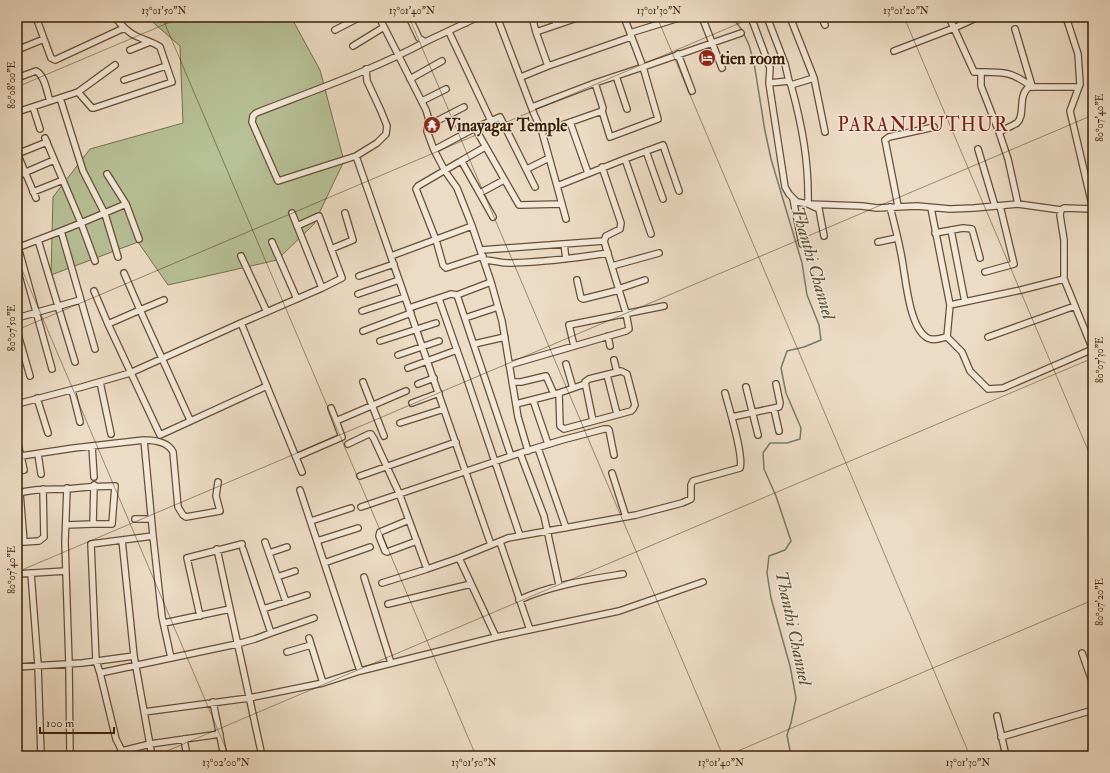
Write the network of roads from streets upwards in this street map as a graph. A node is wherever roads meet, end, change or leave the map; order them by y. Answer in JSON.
{"nodes":[{"id":1,"x":36,"y":17,"type":"edge"},
{"id":2,"x":115,"y":17,"type":"edge"},
{"id":3,"x":360,"y":17,"type":"edge"},
{"id":4,"x":379,"y":17,"type":"edge"},
{"id":5,"x":409,"y":17,"type":"edge"},
{"id":6,"x":464,"y":17,"type":"edge"},
{"id":7,"x":478,"y":17,"type":"edge"},
{"id":8,"x":497,"y":17,"type":"edge"},
{"id":9,"x":532,"y":17,"type":"edge"},
{"id":10,"x":554,"y":17,"type":"edge"},
{"id":11,"x":580,"y":17,"type":"edge"},
{"id":12,"x":624,"y":17,"type":"edge"},
{"id":13,"x":682,"y":17,"type":"edge"},
{"id":14,"x":702,"y":17,"type":"edge"},
{"id":15,"x":751,"y":17,"type":"edge"},
{"id":16,"x":768,"y":17,"type":"edge"},
{"id":17,"x":790,"y":17,"type":"edge"},
{"id":18,"x":822,"y":17,"type":"edge"},
{"id":19,"x":949,"y":17,"type":"edge"},
{"id":20,"x":978,"y":17,"type":"edge"},
{"id":21,"x":1066,"y":17,"type":"edge"},
{"id":22,"x":466,"y":23,"type":"junction"},
{"id":23,"x":556,"y":25,"type":"junction"},
{"id":24,"x":825,"y":25,"type":"dead end"},
{"id":25,"x":384,"y":27,"type":"junction"},
{"id":26,"x":124,"y":28,"type":"junction"},
{"id":27,"x":954,"y":28,"type":"junction"},
{"id":28,"x":1015,"y":29,"type":"dead end"},
{"id":29,"x":335,"y":30,"type":"dead end"},
{"id":30,"x":449,"y":32,"type":"junction"},
{"id":31,"x":536,"y":32,"type":"junction"},
{"id":32,"x":741,"y":33,"type":"dead end"},
{"id":33,"x":631,"y":35,"type":"junction"},
{"id":34,"x":44,"y":39,"type":"junction"},
{"id":35,"x":150,"y":42,"type":"junction"},
{"id":36,"x":425,"y":42,"type":"junction"},
{"id":37,"x":712,"y":43,"type":"junction"},
{"id":38,"x":353,"y":46,"type":"dead end"},
{"id":39,"x":17,"y":50,"type":"edge"},
{"id":40,"x":130,"y":50,"type":"dead end"},
{"id":41,"x":894,"y":51,"type":"dead end"},
{"id":42,"x":678,"y":54,"type":"junction"},
{"id":43,"x":398,"y":56,"type":"junction"},
{"id":44,"x":442,"y":61,"type":"dead end"},
{"id":45,"x":115,"y":65,"type":"dead end"},
{"id":46,"x":166,"y":66,"type":"junction"},
{"id":47,"x":548,"y":66,"type":"junction"},
{"id":48,"x":643,"y":67,"type":"junction"},
{"id":49,"x":722,"y":68,"type":"dead end"},
{"id":50,"x":366,"y":69,"type":"junction"},
{"id":51,"x":981,"y":72,"type":"junction"},
{"id":52,"x":616,"y":76,"type":"junction"},
{"id":53,"x":521,"y":77,"type":"junction"},
{"id":54,"x":17,"y":78,"type":"edge"},
{"id":55,"x":814,"y":78,"type":"junction"},
{"id":56,"x":410,"y":79,"type":"junction"},
{"id":57,"x":124,"y":80,"type":"dead end"},
{"id":58,"x":595,"y":83,"type":"junction"},
{"id":59,"x":769,"y":83,"type":"junction"},
{"id":60,"x":790,"y":83,"type":"junction"},
{"id":61,"x":1032,"y":87,"type":"junction"},
{"id":62,"x":1079,"y":87,"type":"junction"},
{"id":63,"x":446,"y":89,"type":"dead end"},
{"id":64,"x":692,"y":91,"type":"dead end"},
{"id":65,"x":78,"y":92,"type":"junction"},
{"id":66,"x":60,"y":98,"type":"junction"},
{"id":67,"x":50,"y":101,"type":"junction"},
{"id":68,"x":422,"y":101,"type":"junction"},
{"id":69,"x":33,"y":107,"type":"junction"},
{"id":70,"x":464,"y":107,"type":"dead end"},
{"id":71,"x":532,"y":107,"type":"junction"},
{"id":72,"x":627,"y":109,"type":"dead end"},
{"id":73,"x":602,"y":111,"type":"junction"},
{"id":74,"x":17,"y":112,"type":"edge"},
{"id":75,"x":491,"y":121,"type":"junction"},
{"id":76,"x":570,"y":122,"type":"junction"},
{"id":77,"x":429,"y":124,"type":"junction"},
{"id":78,"x":934,"y":127,"type":"dead end"},
{"id":79,"x":40,"y":128,"type":"dead end"},
{"id":80,"x":475,"y":128,"type":"junction"},
{"id":81,"x":542,"y":132,"type":"junction"},
{"id":82,"x":825,"y":132,"type":"dead end"},
{"id":83,"x":999,"y":132,"type":"junction"},
{"id":84,"x":486,"y":147,"type":"junction"},
{"id":85,"x":978,"y":149,"type":"dead end"},
{"id":86,"x":434,"y":150,"type":"junction"},
{"id":87,"x":646,"y":151,"type":"junction"},
{"id":88,"x":17,"y":154,"type":"edge"},
{"id":89,"x":356,"y":156,"type":"junction"},
{"id":90,"x":550,"y":158,"type":"junction"},
{"id":91,"x":625,"y":159,"type":"junction"},
{"id":92,"x":54,"y":160,"type":"junction"},
{"id":93,"x":461,"y":161,"type":"junction"},
{"id":94,"x":602,"y":167,"type":"junction"},
{"id":95,"x":527,"y":169,"type":"junction"},
{"id":96,"x":445,"y":171,"type":"junction"},
{"id":97,"x":25,"y":173,"type":"junction"},
{"id":98,"x":588,"y":173,"type":"junction"},
{"id":99,"x":107,"y":174,"type":"dead end"},
{"id":100,"x":17,"y":176,"type":"edge"},
{"id":101,"x":63,"y":180,"type":"junction"},
{"id":102,"x":504,"y":180,"type":"junction"},
{"id":103,"x":557,"y":186,"type":"junction"},
{"id":104,"x":536,"y":187,"type":"dead end"},
{"id":105,"x":679,"y":191,"type":"dead end"},
{"id":106,"x":1091,"y":191,"type":"edge"},
{"id":107,"x":34,"y":192,"type":"junction"},
{"id":108,"x":480,"y":193,"type":"junction"},
{"id":109,"x":36,"y":198,"type":"dead end"},
{"id":110,"x":663,"y":199,"type":"dead end"},
{"id":111,"x":793,"y":199,"type":"junction"},
{"id":112,"x":126,"y":204,"type":"junction"},
{"id":113,"x":562,"y":204,"type":"junction"},
{"id":114,"x":808,"y":204,"type":"junction"},
{"id":115,"x":1018,"y":204,"type":"junction"},
{"id":116,"x":898,"y":206,"type":"junction"},
{"id":117,"x":997,"y":206,"type":"junction"},
{"id":118,"x":890,"y":207,"type":"junction"},
{"id":119,"x":931,"y":208,"type":"junction"},
{"id":120,"x":1093,"y":209,"type":"edge"},
{"id":121,"x":1061,"y":210,"type":"junction"},
{"id":122,"x":292,"y":213,"type":"dead end"},
{"id":123,"x":345,"y":213,"type":"dead end"},
{"id":124,"x":104,"y":214,"type":"junction"},
{"id":125,"x":494,"y":217,"type":"dead end"},
{"id":126,"x":566,"y":219,"type":"dead end"},
{"id":127,"x":82,"y":223,"type":"junction"},
{"id":128,"x":297,"y":226,"type":"junction"},
{"id":129,"x":472,"y":226,"type":"junction"},
{"id":130,"x":951,"y":230,"type":"junction"},
{"id":131,"x":61,"y":231,"type":"junction"},
{"id":132,"x":935,"y":233,"type":"junction"},
{"id":133,"x":652,"y":234,"type":"dead end"},
{"id":134,"x":824,"y":236,"type":"dead end"},
{"id":135,"x":897,"y":238,"type":"junction"},
{"id":136,"x":139,"y":239,"type":"dead end"},
{"id":137,"x":38,"y":240,"type":"junction"},
{"id":138,"x":436,"y":240,"type":"junction"},
{"id":139,"x":272,"y":242,"type":"dead end"},
{"id":140,"x":604,"y":242,"type":"junction"},
{"id":141,"x":878,"y":242,"type":"dead end"},
{"id":142,"x":564,"y":244,"type":"junction"},
{"id":143,"x":802,"y":244,"type":"dead end"},
{"id":144,"x":17,"y":248,"type":"edge"},
{"id":145,"x":331,"y":249,"type":"junction"},
{"id":146,"x":608,"y":253,"type":"junction"},
{"id":147,"x":659,"y":253,"type":"dead end"},
{"id":148,"x":241,"y":256,"type":"dead end"},
{"id":149,"x":391,"y":256,"type":"junction"},
{"id":150,"x":482,"y":256,"type":"junction"},
{"id":151,"x":118,"y":257,"type":"dead end"},
{"id":152,"x":980,"y":258,"type":"dead end"},
{"id":153,"x":566,"y":259,"type":"junction"},
{"id":154,"x":95,"y":262,"type":"dead end"},
{"id":155,"x":394,"y":264,"type":"junction"},
{"id":156,"x":612,"y":266,"type":"junction"},
{"id":157,"x":985,"y":272,"type":"dead end"},
{"id":158,"x":124,"y":273,"type":"dead end"},
{"id":159,"x":358,"y":276,"type":"dead end"},
{"id":160,"x":1064,"y":279,"type":"junction"},
{"id":161,"x":399,"y":280,"type":"junction"},
{"id":162,"x":577,"y":280,"type":"dead end"},
{"id":163,"x":645,"y":280,"type":"dead end"},
{"id":164,"x":491,"y":282,"type":"junction"},
{"id":165,"x":322,"y":288,"type":"junction"},
{"id":166,"x":619,"y":290,"type":"junction"},
{"id":167,"x":94,"y":291,"type":"dead end"},
{"id":168,"x":358,"y":294,"type":"dead end"},
{"id":169,"x":457,"y":295,"type":"junction"},
{"id":170,"x":405,"y":297,"type":"junction"},
{"id":171,"x":297,"y":299,"type":"junction"},
{"id":172,"x":439,"y":299,"type":"junction"},
{"id":173,"x":80,"y":300,"type":"junction"},
{"id":174,"x":164,"y":300,"type":"dead end"},
{"id":175,"x":965,"y":302,"type":"junction"},
{"id":176,"x":950,"y":305,"type":"junction"},
{"id":177,"x":58,"y":306,"type":"junction"},
{"id":178,"x":664,"y":306,"type":"dead end"},
{"id":179,"x":1075,"y":306,"type":"junction"},
{"id":180,"x":498,"y":307,"type":"junction"},
{"id":181,"x":140,"y":310,"type":"junction"},
{"id":182,"x":362,"y":311,"type":"dead end"},
{"id":183,"x":410,"y":311,"type":"junction"},
{"id":184,"x":267,"y":312,"type":"junction"},
{"id":185,"x":36,"y":313,"type":"junction"},
{"id":186,"x":626,"y":313,"type":"junction"},
{"id":187,"x":17,"y":318,"type":"edge"},
{"id":188,"x":466,"y":318,"type":"junction"},
{"id":189,"x":241,"y":323,"type":"junction"},
{"id":190,"x":436,"y":323,"type":"dead end"},
{"id":191,"x":108,"y":324,"type":"junction"},
{"id":192,"x":416,"y":329,"type":"junction"},
{"id":193,"x":17,"y":331,"type":"edge"},
{"id":194,"x":363,"y":331,"type":"dead end"},
{"id":195,"x":608,"y":336,"type":"junction"},
{"id":196,"x":505,"y":337,"type":"junction"},
{"id":197,"x":947,"y":337,"type":"junction"},
{"id":198,"x":988,"y":337,"type":"dead end"},
{"id":199,"x":380,"y":341,"type":"dead end"},
{"id":200,"x":439,"y":341,"type":"dead end"},
{"id":201,"x":474,"y":344,"type":"junction"},
{"id":202,"x":422,"y":346,"type":"junction"},
{"id":203,"x":574,"y":346,"type":"junction"},
{"id":204,"x":610,"y":346,"type":"dead end"},
{"id":205,"x":95,"y":349,"type":"dead end"},
{"id":206,"x":457,"y":350,"type":"junction"},
{"id":207,"x":1093,"y":350,"type":"edge"},
{"id":208,"x":398,"y":355,"type":"dead end"},
{"id":209,"x":162,"y":358,"type":"junction"},
{"id":210,"x":614,"y":360,"type":"dead end"},
{"id":211,"x":428,"y":361,"type":"junction"},
{"id":212,"x":75,"y":362,"type":"dead end"},
{"id":213,"x":566,"y":364,"type":"dead end"},
{"id":214,"x":509,"y":365,"type":"junction"},
{"id":215,"x":408,"y":368,"type":"dead end"},
{"id":216,"x":52,"y":369,"type":"dead end"},
{"id":217,"x":617,"y":372,"type":"junction"},
{"id":218,"x":130,"y":373,"type":"junction"},
{"id":219,"x":607,"y":375,"type":"junction"},
{"id":220,"x":30,"y":376,"type":"dead end"},
{"id":221,"x":434,"y":378,"type":"junction"},
{"id":222,"x":100,"y":382,"type":"junction"},
{"id":223,"x":364,"y":382,"type":"dead end"},
{"id":224,"x":512,"y":382,"type":"junction"},
{"id":225,"x":418,"y":384,"type":"dead end"},
{"id":226,"x":585,"y":384,"type":"junction"},
{"id":227,"x":776,"y":384,"type":"dead end"},
{"id":228,"x":267,"y":386,"type":"junction"},
{"id":229,"x":746,"y":387,"type":"dead end"},
{"id":230,"x":573,"y":388,"type":"junction"},
{"id":231,"x":72,"y":390,"type":"junction"},
{"id":232,"x":406,"y":391,"type":"dead end"},
{"id":233,"x":439,"y":393,"type":"junction"},
{"id":234,"x":725,"y":393,"type":"dead end"},
{"id":235,"x":556,"y":394,"type":"junction"},
{"id":236,"x":37,"y":398,"type":"junction"},
{"id":237,"x":534,"y":400,"type":"junction"},
{"id":238,"x":412,"y":403,"type":"dead end"},
{"id":239,"x":17,"y":404,"type":"edge"},
{"id":240,"x":516,"y":404,"type":"junction"},
{"id":241,"x":371,"y":406,"type":"junction"},
{"id":242,"x":331,"y":408,"type":"dead end"},
{"id":243,"x":444,"y":409,"type":"junction"},
{"id":244,"x":774,"y":409,"type":"junction"},
{"id":245,"x":753,"y":413,"type":"junction"},
{"id":246,"x":617,"y":414,"type":"junction"},
{"id":247,"x":732,"y":417,"type":"junction"},
{"id":248,"x":190,"y":420,"type":"junction"},
{"id":249,"x":336,"y":421,"type":"junction"},
{"id":250,"x":593,"y":421,"type":"junction"},
{"id":251,"x":80,"y":422,"type":"dead end"},
{"id":252,"x":400,"y":423,"type":"dead end"},
{"id":253,"x":779,"y":431,"type":"dead end"},
{"id":254,"x":48,"y":433,"type":"dead end"},
{"id":255,"x":110,"y":434,"type":"dead end"},
{"id":256,"x":758,"y":435,"type":"dead end"},
{"id":257,"x":384,"y":436,"type":"dead end"},
{"id":258,"x":144,"y":440,"type":"junction"},
{"id":259,"x":17,"y":442,"type":"edge"},
{"id":260,"x":456,"y":442,"type":"junction"},
{"id":261,"x":348,"y":444,"type":"dead end"},
{"id":262,"x":548,"y":444,"type":"junction"},
{"id":263,"x":92,"y":446,"type":"junction"},
{"id":264,"x":538,"y":448,"type":"junction"},
{"id":265,"x":528,"y":451,"type":"junction"},
{"id":266,"x":520,"y":453,"type":"junction"},
{"id":267,"x":19,"y":454,"type":"edge"},
{"id":268,"x":38,"y":454,"type":"junction"},
{"id":269,"x":614,"y":454,"type":"dead end"},
{"id":270,"x":512,"y":456,"type":"junction"},
{"id":271,"x":296,"y":457,"type":"junction"},
{"id":272,"x":494,"y":462,"type":"junction"},
{"id":273,"x":387,"y":466,"type":"junction"},
{"id":274,"x":17,"y":472,"type":"edge"},
{"id":275,"x":302,"y":472,"type":"dead end"},
{"id":276,"x":466,"y":472,"type":"junction"},
{"id":277,"x":612,"y":473,"type":"dead end"},
{"id":278,"x":41,"y":474,"type":"dead end"},
{"id":279,"x":360,"y":476,"type":"dead end"},
{"id":280,"x":94,"y":477,"type":"dead end"},
{"id":281,"x":218,"y":482,"type":"dead end"},
{"id":282,"x":94,"y":486,"type":"junction"},
{"id":283,"x":67,"y":488,"type":"junction"},
{"id":284,"x":43,"y":489,"type":"junction"},
{"id":285,"x":300,"y":490,"type":"dead end"},
{"id":286,"x":18,"y":494,"type":"edge"},
{"id":287,"x":399,"y":494,"type":"junction"},
{"id":288,"x":361,"y":507,"type":"dead end"},
{"id":289,"x":351,"y":508,"type":"dead end"},
{"id":290,"x":626,"y":516,"type":"junction"},
{"id":291,"x":135,"y":519,"type":"dead end"},
{"id":292,"x":151,"y":519,"type":"junction"},
{"id":293,"x":409,"y":520,"type":"junction"},
{"id":294,"x":311,"y":521,"type":"junction"},
{"id":295,"x":93,"y":524,"type":"junction"},
{"id":296,"x":66,"y":525,"type":"junction"},
{"id":297,"x":358,"y":528,"type":"dead end"},
{"id":298,"x":566,"y":528,"type":"junction"},
{"id":299,"x":546,"y":531,"type":"junction"},
{"id":300,"x":153,"y":536,"type":"junction"},
{"id":301,"x":520,"y":536,"type":"junction"},
{"id":302,"x":122,"y":540,"type":"junction"},
{"id":303,"x":17,"y":541,"type":"edge"},
{"id":304,"x":317,"y":541,"type":"junction"},
{"id":305,"x":417,"y":541,"type":"junction"},
{"id":306,"x":24,"y":542,"type":"junction"},
{"id":307,"x":265,"y":542,"type":"dead end"},
{"id":308,"x":500,"y":542,"type":"junction"},
{"id":309,"x":491,"y":545,"type":"junction"},
{"id":310,"x":287,"y":547,"type":"dead end"},
{"id":311,"x":370,"y":547,"type":"dead end"},
{"id":312,"x":217,"y":549,"type":"junction"},
{"id":313,"x":269,"y":553,"type":"junction"},
{"id":314,"x":459,"y":558,"type":"junction"},
{"id":315,"x":324,"y":562,"type":"junction"},
{"id":316,"x":427,"y":569,"type":"junction"},
{"id":317,"x":66,"y":571,"type":"junction"},
{"id":318,"x":295,"y":571,"type":"dead end"},
{"id":319,"x":31,"y":573,"type":"junction"},
{"id":320,"x":17,"y":574,"type":"edge"},
{"id":321,"x":623,"y":574,"type":"dead end"},
{"id":322,"x":277,"y":577,"type":"junction"},
{"id":323,"x":364,"y":577,"type":"dead end"},
{"id":324,"x":703,"y":582,"type":"dead end"},
{"id":325,"x":382,"y":583,"type":"dead end"},
{"id":326,"x":471,"y":584,"type":"junction"},
{"id":327,"x":559,"y":585,"type":"junction"},
{"id":328,"x":307,"y":595,"type":"dead end"},
{"id":329,"x":519,"y":600,"type":"junction"},
{"id":330,"x":286,"y":602,"type":"junction"},
{"id":331,"x":388,"y":604,"type":"dead end"},
{"id":332,"x":230,"y":609,"type":"junction"},
{"id":333,"x":263,"y":609,"type":"junction"},
{"id":334,"x":200,"y":616,"type":"junction"},
{"id":335,"x":314,"y":618,"type":"dead end"},
{"id":336,"x":164,"y":623,"type":"junction"},
{"id":337,"x":530,"y":630,"type":"junction"},
{"id":338,"x":271,"y":633,"type":"junction"},
{"id":339,"x":496,"y":637,"type":"junction"},
{"id":340,"x":309,"y":638,"type":"dead end"},
{"id":341,"x":237,"y":644,"type":"junction"},
{"id":342,"x":311,"y":645,"type":"junction"},
{"id":343,"x":287,"y":652,"type":"dead end"},
{"id":344,"x":1082,"y":653,"type":"dead end"},
{"id":345,"x":134,"y":656,"type":"junction"},
{"id":346,"x":171,"y":658,"type":"junction"},
{"id":347,"x":96,"y":661,"type":"junction"},
{"id":348,"x":391,"y":663,"type":"junction"},
{"id":349,"x":69,"y":664,"type":"junction"},
{"id":350,"x":38,"y":665,"type":"junction"},
{"id":351,"x":136,"y":665,"type":"junction"},
{"id":352,"x":17,"y":667,"type":"edge"},
{"id":353,"x":360,"y":671,"type":"junction"},
{"id":354,"x":100,"y":673,"type":"junction"},
{"id":355,"x":323,"y":683,"type":"junction"},
{"id":356,"x":1093,"y":684,"type":"edge"},
{"id":357,"x":249,"y":698,"type":"junction"},
{"id":358,"x":213,"y":702,"type":"junction"},
{"id":359,"x":1093,"y":710,"type":"edge"},
{"id":360,"x":144,"y":712,"type":"junction"},
{"id":361,"x":997,"y":716,"type":"dead end"},
{"id":362,"x":220,"y":734,"type":"junction"},
{"id":363,"x":1001,"y":737,"type":"junction"},
{"id":364,"x":184,"y":739,"type":"junction"},
{"id":365,"x":150,"y":744,"type":"junction"},
{"id":366,"x":123,"y":754,"type":"edge"},
{"id":367,"x":41,"y":756,"type":"edge"},
{"id":368,"x":70,"y":756,"type":"edge"},
{"id":369,"x":115,"y":756,"type":"edge"},
{"id":370,"x":152,"y":756,"type":"edge"},
{"id":371,"x":187,"y":756,"type":"edge"},
{"id":372,"x":224,"y":756,"type":"edge"},
{"id":373,"x":262,"y":756,"type":"edge"},
{"id":374,"x":1006,"y":756,"type":"edge"}],
"edges":[{"from":1,"to":34,"type":"street"},
{"from":2,"to":26,"type":"street"},
{"from":3,"to":29,"type":"street"},
{"from":4,"to":25,"type":"street"},
{"from":5,"to":36,"type":"street"},
{"from":6,"to":22,"type":"street"},
{"from":7,"to":22,"type":"street"},
{"from":8,"to":53,"type":"street"},
{"from":9,"to":31,"type":"street"},
{"from":10,"to":23,"type":"street"},
{"from":11,"to":23,"type":"street"},
{"from":12,"to":33,"type":"street"},
{"from":13,"to":33,"type":"street"},
{"from":14,"to":37,"type":"street"},
{"from":15,"to":59,"type":"street"},
{"from":16,"to":60,"type":"street"},
{"from":17,"to":55,"type":"street"},
{"from":18,"to":24,"type":"street"},
{"from":19,"to":27,"type":"street"},
{"from":20,"to":27,"type":"street"},
{"from":21,"to":62,"type":"street"},
{"from":22,"to":30,"type":"street"},
{"from":23,"to":31,"type":"street"},
{"from":25,"to":38,"type":"street"},
{"from":25,"to":43,"type":"street"},
{"from":26,"to":34,"type":"street"},
{"from":26,"to":35,"type":"street"},
{"from":27,"to":41,"type":"street"},
{"from":27,"to":51,"type":"street"},
{"from":28,"to":61,"type":"street"},
{"from":30,"to":36,"type":"street"},
{"from":30,"to":75,"type":"street"},
{"from":31,"to":47,"type":"street"},
{"from":32,"to":37,"type":"street"},
{"from":33,"to":47,"type":"street"},
{"from":33,"to":48,"type":"street"},
{"from":34,"to":39,"type":"street"},
{"from":35,"to":40,"type":"street"},
{"from":35,"to":46,"type":"street"},
{"from":36,"to":43,"type":"street"},
{"from":37,"to":42,"type":"street"},
{"from":37,"to":49,"type":"street"},
{"from":42,"to":48,"type":"street"},
{"from":42,"to":64,"type":"street"},
{"from":43,"to":50,"type":"street"},
{"from":43,"to":56,"type":"street"},
{"from":44,"to":56,"type":"street"},
{"from":45,"to":65,"type":"street"},
{"from":46,"to":57,"type":"street"},
{"from":46,"to":65,"type":"street"},
{"from":47,"to":53,"type":"street"},
{"from":48,"to":52,"type":"street"},
{"from":48,"to":73,"type":"street"},
{"from":50,"to":89,"type":"street"},
{"from":50,"to":89,"type":"street"},
{"from":51,"to":61,"type":"street"},
{"from":51,"to":83,"type":"street"},
{"from":52,"to":58,"type":"street"},
{"from":52,"to":72,"type":"street"},
{"from":53,"to":71,"type":"street"},
{"from":54,"to":67,"type":"street"},
{"from":55,"to":60,"type":"street"},
{"from":55,"to":82,"type":"street"},
{"from":56,"to":68,"type":"street"},
{"from":58,"to":71,"type":"street"},
{"from":58,"to":73,"type":"street"},
{"from":59,"to":60,"type":"street"},
{"from":59,"to":111,"type":"street"},
{"from":60,"to":114,"type":"street"},
{"from":61,"to":62,"type":"street"},
{"from":61,"to":83,"type":"street"},
{"from":62,"to":106,"type":"street"},
{"from":63,"to":68,"type":"street"},
{"from":65,"to":66,"type":"street"},
{"from":66,"to":67,"type":"street"},
{"from":66,"to":124,"type":"street"},
{"from":67,"to":69,"type":"street"},
{"from":68,"to":77,"type":"street"},
{"from":69,"to":74,"type":"street"},
{"from":69,"to":79,"type":"street"},
{"from":70,"to":77,"type":"street"},
{"from":71,"to":81,"type":"street"},
{"from":73,"to":76,"type":"street"},
{"from":75,"to":80,"type":"street"},
{"from":75,"to":95,"type":"street"},
{"from":76,"to":81,"type":"street"},
{"from":76,"to":98,"type":"street"},
{"from":77,"to":86,"type":"street"},
{"from":78,"to":116,"type":"street"},
{"from":80,"to":84,"type":"street"},
{"from":80,"to":86,"type":"street"},
{"from":81,"to":90,"type":"street"},
{"from":83,"to":115,"type":"street"},
{"from":84,"to":93,"type":"street"},
{"from":84,"to":102,"type":"street"},
{"from":85,"to":117,"type":"street"},
{"from":86,"to":96,"type":"street"},
{"from":87,"to":91,"type":"street"},
{"from":87,"to":105,"type":"street"},
{"from":87,"to":110,"type":"street"},
{"from":88,"to":92,"type":"street"},
{"from":88,"to":97,"type":"street"},
{"from":89,"to":149,"type":"street"},
{"from":90,"to":95,"type":"street"},
{"from":90,"to":103,"type":"street"},
{"from":91,"to":94,"type":"street"},
{"from":91,"to":133,"type":"street"},
{"from":92,"to":97,"type":"street"},
{"from":92,"to":101,"type":"street"},
{"from":93,"to":96,"type":"street"},
{"from":93,"to":108,"type":"street"},
{"from":94,"to":98,"type":"street"},
{"from":94,"to":140,"type":"street"},
{"from":95,"to":104,"type":"street"},
{"from":96,"to":129,"type":"street"},
{"from":96,"to":138,"type":"street"},
{"from":97,"to":100,"type":"street"},
{"from":97,"to":107,"type":"street"},
{"from":98,"to":103,"type":"street"},
{"from":99,"to":112,"type":"street"},
{"from":101,"to":107,"type":"street"},
{"from":101,"to":127,"type":"street"},
{"from":102,"to":108,"type":"street"},
{"from":102,"to":113,"type":"street"},
{"from":103,"to":113,"type":"street"},
{"from":106,"to":120,"type":"street"},
{"from":107,"to":109,"type":"street"},
{"from":108,"to":125,"type":"street"},
{"from":111,"to":114,"type":"street"},
{"from":111,"to":143,"type":"street"},
{"from":112,"to":124,"type":"street"},
{"from":112,"to":136,"type":"street"},
{"from":113,"to":126,"type":"street"},
{"from":114,"to":118,"type":"street"},
{"from":114,"to":134,"type":"street"},
{"from":115,"to":117,"type":"street"},
{"from":115,"to":121,"type":"street"},
{"from":116,"to":118,"type":"street"},
{"from":116,"to":119,"type":"street"},
{"from":117,"to":119,"type":"street"},
{"from":117,"to":157,"type":"street"},
{"from":118,"to":135,"type":"street"},
{"from":119,"to":132,"type":"street"},
{"from":120,"to":121,"type":"street"},
{"from":121,"to":160,"type":"street"},
{"from":122,"to":128,"type":"street"},
{"from":123,"to":145,"type":"street"},
{"from":124,"to":127,"type":"street"},
{"from":124,"to":151,"type":"street"},
{"from":127,"to":131,"type":"street"},
{"from":127,"to":154,"type":"street"},
{"from":128,"to":145,"type":"street"},
{"from":128,"to":165,"type":"street"},
{"from":129,"to":138,"type":"street"},
{"from":129,"to":150,"type":"street"},
{"from":130,"to":132,"type":"street"},
{"from":130,"to":152,"type":"street"},
{"from":130,"to":175,"type":"street"},
{"from":131,"to":137,"type":"street"},
{"from":131,"to":173,"type":"street"},
{"from":132,"to":176,"type":"street"},
{"from":135,"to":141,"type":"street"},
{"from":135,"to":197,"type":"street"},
{"from":137,"to":144,"type":"street"},
{"from":137,"to":177,"type":"street"},
{"from":138,"to":149,"type":"street"},
{"from":138,"to":150,"type":"street"},
{"from":139,"to":171,"type":"street"},
{"from":140,"to":142,"type":"street"},
{"from":140,"to":146,"type":"street"},
{"from":142,"to":150,"type":"street"},
{"from":142,"to":153,"type":"street"},
{"from":144,"to":185,"type":"street"},
{"from":145,"to":165,"type":"street"},
{"from":146,"to":153,"type":"street"},
{"from":146,"to":156,"type":"street"},
{"from":147,"to":156,"type":"street"},
{"from":148,"to":184,"type":"street"},
{"from":149,"to":155,"type":"street"},
{"from":150,"to":153,"type":"street"},
{"from":150,"to":164,"type":"street"},
{"from":155,"to":159,"type":"street"},
{"from":155,"to":161,"type":"street"},
{"from":156,"to":166,"type":"street"},
{"from":158,"to":181,"type":"street"},
{"from":160,"to":175,"type":"street"},
{"from":160,"to":179,"type":"street"},
{"from":161,"to":168,"type":"street"},
{"from":161,"to":170,"type":"street"},
{"from":162,"to":166,"type":"street"},
{"from":163,"to":166,"type":"street"},
{"from":164,"to":169,"type":"street"},
{"from":164,"to":180,"type":"street"},
{"from":165,"to":171,"type":"street"},
{"from":166,"to":186,"type":"street"},
{"from":167,"to":191,"type":"street"},
{"from":169,"to":172,"type":"street"},
{"from":169,"to":188,"type":"street"},
{"from":170,"to":182,"type":"street"},
{"from":170,"to":183,"type":"street"},
{"from":171,"to":184,"type":"street"},
{"from":172,"to":183,"type":"street"},
{"from":172,"to":206,"type":"street"},
{"from":173,"to":177,"type":"street"},
{"from":173,"to":205,"type":"street"},
{"from":174,"to":181,"type":"street"},
{"from":175,"to":176,"type":"street"},
{"from":176,"to":197,"type":"street"},
{"from":177,"to":185,"type":"street"},
{"from":177,"to":212,"type":"street"},
{"from":178,"to":186,"type":"street"},
{"from":179,"to":198,"type":"street"},
{"from":179,"to":207,"type":"street"},
{"from":180,"to":188,"type":"street"},
{"from":180,"to":196,"type":"street"},
{"from":181,"to":191,"type":"street"},
{"from":181,"to":209,"type":"street"},
{"from":183,"to":192,"type":"street"},
{"from":183,"to":194,"type":"street"},
{"from":184,"to":189,"type":"street"},
{"from":185,"to":187,"type":"street"},
{"from":185,"to":216,"type":"street"},
{"from":186,"to":195,"type":"street"},
{"from":186,"to":203,"type":"street"},
{"from":188,"to":201,"type":"street"},
{"from":189,"to":209,"type":"street"},
{"from":189,"to":228,"type":"street"},
{"from":190,"to":192,"type":"street"},
{"from":191,"to":218,"type":"street"},
{"from":192,"to":199,"type":"street"},
{"from":192,"to":202,"type":"street"},
{"from":193,"to":220,"type":"street"},
{"from":195,"to":203,"type":"street"},
{"from":195,"to":204,"type":"street"},
{"from":196,"to":201,"type":"street"},
{"from":196,"to":214,"type":"street"},
{"from":197,"to":207,"type":"street"},
{"from":200,"to":202,"type":"street"},
{"from":201,"to":270,"type":"street"},
{"from":202,"to":208,"type":"street"},
{"from":202,"to":211,"type":"street"},
{"from":203,"to":214,"type":"street"},
{"from":206,"to":211,"type":"street"},
{"from":206,"to":272,"type":"street"},
{"from":209,"to":218,"type":"street"},
{"from":209,"to":248,"type":"street"},
{"from":210,"to":217,"type":"street"},
{"from":211,"to":215,"type":"street"},
{"from":211,"to":221,"type":"street"},
{"from":213,"to":230,"type":"street"},
{"from":214,"to":224,"type":"street"},
{"from":217,"to":219,"type":"street"},
{"from":217,"to":246,"type":"street"},
{"from":218,"to":222,"type":"street"},
{"from":218,"to":248,"type":"street"},
{"from":219,"to":226,"type":"street"},
{"from":219,"to":246,"type":"street"},
{"from":221,"to":225,"type":"street"},
{"from":221,"to":233,"type":"street"},
{"from":222,"to":231,"type":"street"},
{"from":222,"to":255,"type":"street"},
{"from":223,"to":241,"type":"street"},
{"from":224,"to":235,"type":"street"},
{"from":224,"to":240,"type":"street"},
{"from":226,"to":230,"type":"street"},
{"from":226,"to":250,"type":"street"},
{"from":227,"to":244,"type":"street"},
{"from":228,"to":248,"type":"street"},
{"from":228,"to":271,"type":"street"},
{"from":229,"to":245,"type":"street"},
{"from":230,"to":235,"type":"street"},
{"from":231,"to":236,"type":"street"},
{"from":231,"to":251,"type":"street"},
{"from":232,"to":241,"type":"street"},
{"from":233,"to":238,"type":"street"},
{"from":233,"to":243,"type":"street"},
{"from":234,"to":247,"type":"street"},
{"from":235,"to":237,"type":"street"},
{"from":235,"to":250,"type":"street"},
{"from":236,"to":239,"type":"street"},
{"from":236,"to":254,"type":"street"},
{"from":237,"to":240,"type":"street"},
{"from":237,"to":262,"type":"street"},
{"from":240,"to":265,"type":"street"},
{"from":241,"to":249,"type":"street"},
{"from":241,"to":257,"type":"street"},
{"from":242,"to":249,"type":"street"},
{"from":243,"to":252,"type":"street"},
{"from":243,"to":260,"type":"street"},
{"from":244,"to":245,"type":"street"},
{"from":244,"to":253,"type":"street"},
{"from":245,"to":247,"type":"street"},
{"from":245,"to":256,"type":"street"},
{"from":246,"to":250,"type":"street"},
{"from":247,"to":290,"type":"street"},
{"from":249,"to":271,"type":"street"},
{"from":258,"to":263,"type":"street"},
{"from":258,"to":281,"type":"street"},
{"from":258,"to":292,"type":"street"},
{"from":259,"to":267,"type":"street"},
{"from":260,"to":273,"type":"street"},
{"from":260,"to":276,"type":"street"},
{"from":261,"to":273,"type":"street"},
{"from":262,"to":264,"type":"street"},
{"from":262,"to":269,"type":"street"},
{"from":263,"to":268,"type":"street"},
{"from":263,"to":280,"type":"street"},
{"from":264,"to":265,"type":"street"},
{"from":264,"to":298,"type":"street"},
{"from":265,"to":266,"type":"street"},
{"from":266,"to":270,"type":"street"},
{"from":266,"to":299,"type":"street"},
{"from":267,"to":268,"type":"street"},
{"from":267,"to":274,"type":"street"},
{"from":268,"to":278,"type":"street"},
{"from":270,"to":272,"type":"street"},
{"from":271,"to":275,"type":"street"},
{"from":272,"to":276,"type":"street"},
{"from":272,"to":301,"type":"street"},
{"from":273,"to":279,"type":"street"},
{"from":273,"to":287,"type":"street"},
{"from":276,"to":287,"type":"street"},
{"from":276,"to":309,"type":"street"},
{"from":277,"to":290,"type":"street"},
{"from":282,"to":283,"type":"street"},
{"from":282,"to":295,"type":"street"},
{"from":282,"to":295,"type":"street"},
{"from":283,"to":284,"type":"street"},
{"from":283,"to":296,"type":"street"},
{"from":284,"to":286,"type":"street"},
{"from":284,"to":306,"type":"street"},
{"from":285,"to":294,"type":"street"},
{"from":286,"to":306,"type":"street"},
{"from":287,"to":288,"type":"street"},
{"from":287,"to":293,"type":"street"},
{"from":289,"to":294,"type":"street"},
{"from":290,"to":298,"type":"street"},
{"from":291,"to":292,"type":"street"},
{"from":292,"to":300,"type":"street"},
{"from":293,"to":305,"type":"street"},
{"from":293,"to":305,"type":"street"},
{"from":294,"to":304,"type":"street"},
{"from":295,"to":296,"type":"street"},
{"from":296,"to":317,"type":"street"},
{"from":297,"to":304,"type":"street"},
{"from":298,"to":299,"type":"street"},
{"from":299,"to":301,"type":"street"},
{"from":299,"to":327,"type":"street"},
{"from":300,"to":302,"type":"street"},
{"from":300,"to":336,"type":"street"},
{"from":301,"to":308,"type":"street"},
{"from":302,"to":345,"type":"street"},
{"from":302,"to":347,"type":"street"},
{"from":303,"to":306,"type":"street"},
{"from":304,"to":315,"type":"street"},
{"from":305,"to":316,"type":"street"},
{"from":307,"to":313,"type":"street"},
{"from":308,"to":309,"type":"street"},
{"from":308,"to":329,"type":"street"},
{"from":309,"to":314,"type":"street"},
{"from":310,"to":313,"type":"street"},
{"from":311,"to":315,"type":"street"},
{"from":312,"to":332,"type":"street"},
{"from":312,"to":333,"type":"street"},
{"from":312,"to":334,"type":"street"},
{"from":313,"to":322,"type":"street"},
{"from":314,"to":316,"type":"street"},
{"from":314,"to":326,"type":"street"},
{"from":315,"to":353,"type":"street"},
{"from":316,"to":325,"type":"street"},
{"from":317,"to":319,"type":"street"},
{"from":317,"to":349,"type":"street"},
{"from":318,"to":322,"type":"street"},
{"from":319,"to":320,"type":"street"},
{"from":319,"to":350,"type":"street"},
{"from":321,"to":327,"type":"street"},
{"from":322,"to":330,"type":"street"},
{"from":323,"to":348,"type":"street"},
{"from":324,"to":337,"type":"street"},
{"from":326,"to":331,"type":"street"},
{"from":326,"to":339,"type":"street"},
{"from":327,"to":329,"type":"street"},
{"from":328,"to":330,"type":"street"},
{"from":329,"to":337,"type":"street"},
{"from":330,"to":333,"type":"street"},
{"from":332,"to":334,"type":"street"},
{"from":332,"to":341,"type":"street"},
{"from":333,"to":338,"type":"street"},
{"from":334,"to":336,"type":"street"},
{"from":335,"to":338,"type":"street"},
{"from":336,"to":346,"type":"street"},
{"from":337,"to":339,"type":"street"},
{"from":338,"to":341,"type":"street"},
{"from":339,"to":348,"type":"street"},
{"from":340,"to":342,"type":"street"},
{"from":341,"to":346,"type":"street"},
{"from":341,"to":357,"type":"street"},
{"from":342,"to":343,"type":"street"},
{"from":342,"to":355,"type":"street"},
{"from":344,"to":356,"type":"street"},
{"from":345,"to":347,"type":"street"},
{"from":345,"to":351,"type":"street"},
{"from":346,"to":351,"type":"street"},
{"from":347,"to":349,"type":"street"},
{"from":347,"to":354,"type":"street"},
{"from":348,"to":353,"type":"street"},
{"from":349,"to":350,"type":"street"},
{"from":349,"to":368,"type":"street"},
{"from":350,"to":352,"type":"street"},
{"from":350,"to":367,"type":"street"},
{"from":351,"to":354,"type":"street"},
{"from":351,"to":360,"type":"street"},
{"from":353,"to":355,"type":"street"},
{"from":354,"to":366,"type":"street"},
{"from":355,"to":357,"type":"street"},
{"from":357,"to":358,"type":"street"},
{"from":357,"to":373,"type":"street"},
{"from":358,"to":360,"type":"street"},
{"from":358,"to":362,"type":"street"},
{"from":359,"to":363,"type":"street"},
{"from":360,"to":365,"type":"street"},
{"from":361,"to":363,"type":"street"},
{"from":362,"to":364,"type":"street"},
{"from":362,"to":372,"type":"street"},
{"from":363,"to":374,"type":"street"},
{"from":364,"to":365,"type":"street"},
{"from":364,"to":371,"type":"street"},
{"from":365,"to":366,"type":"street"},
{"from":365,"to":370,"type":"street"},
{"from":366,"to":369,"type":"street"}]}
